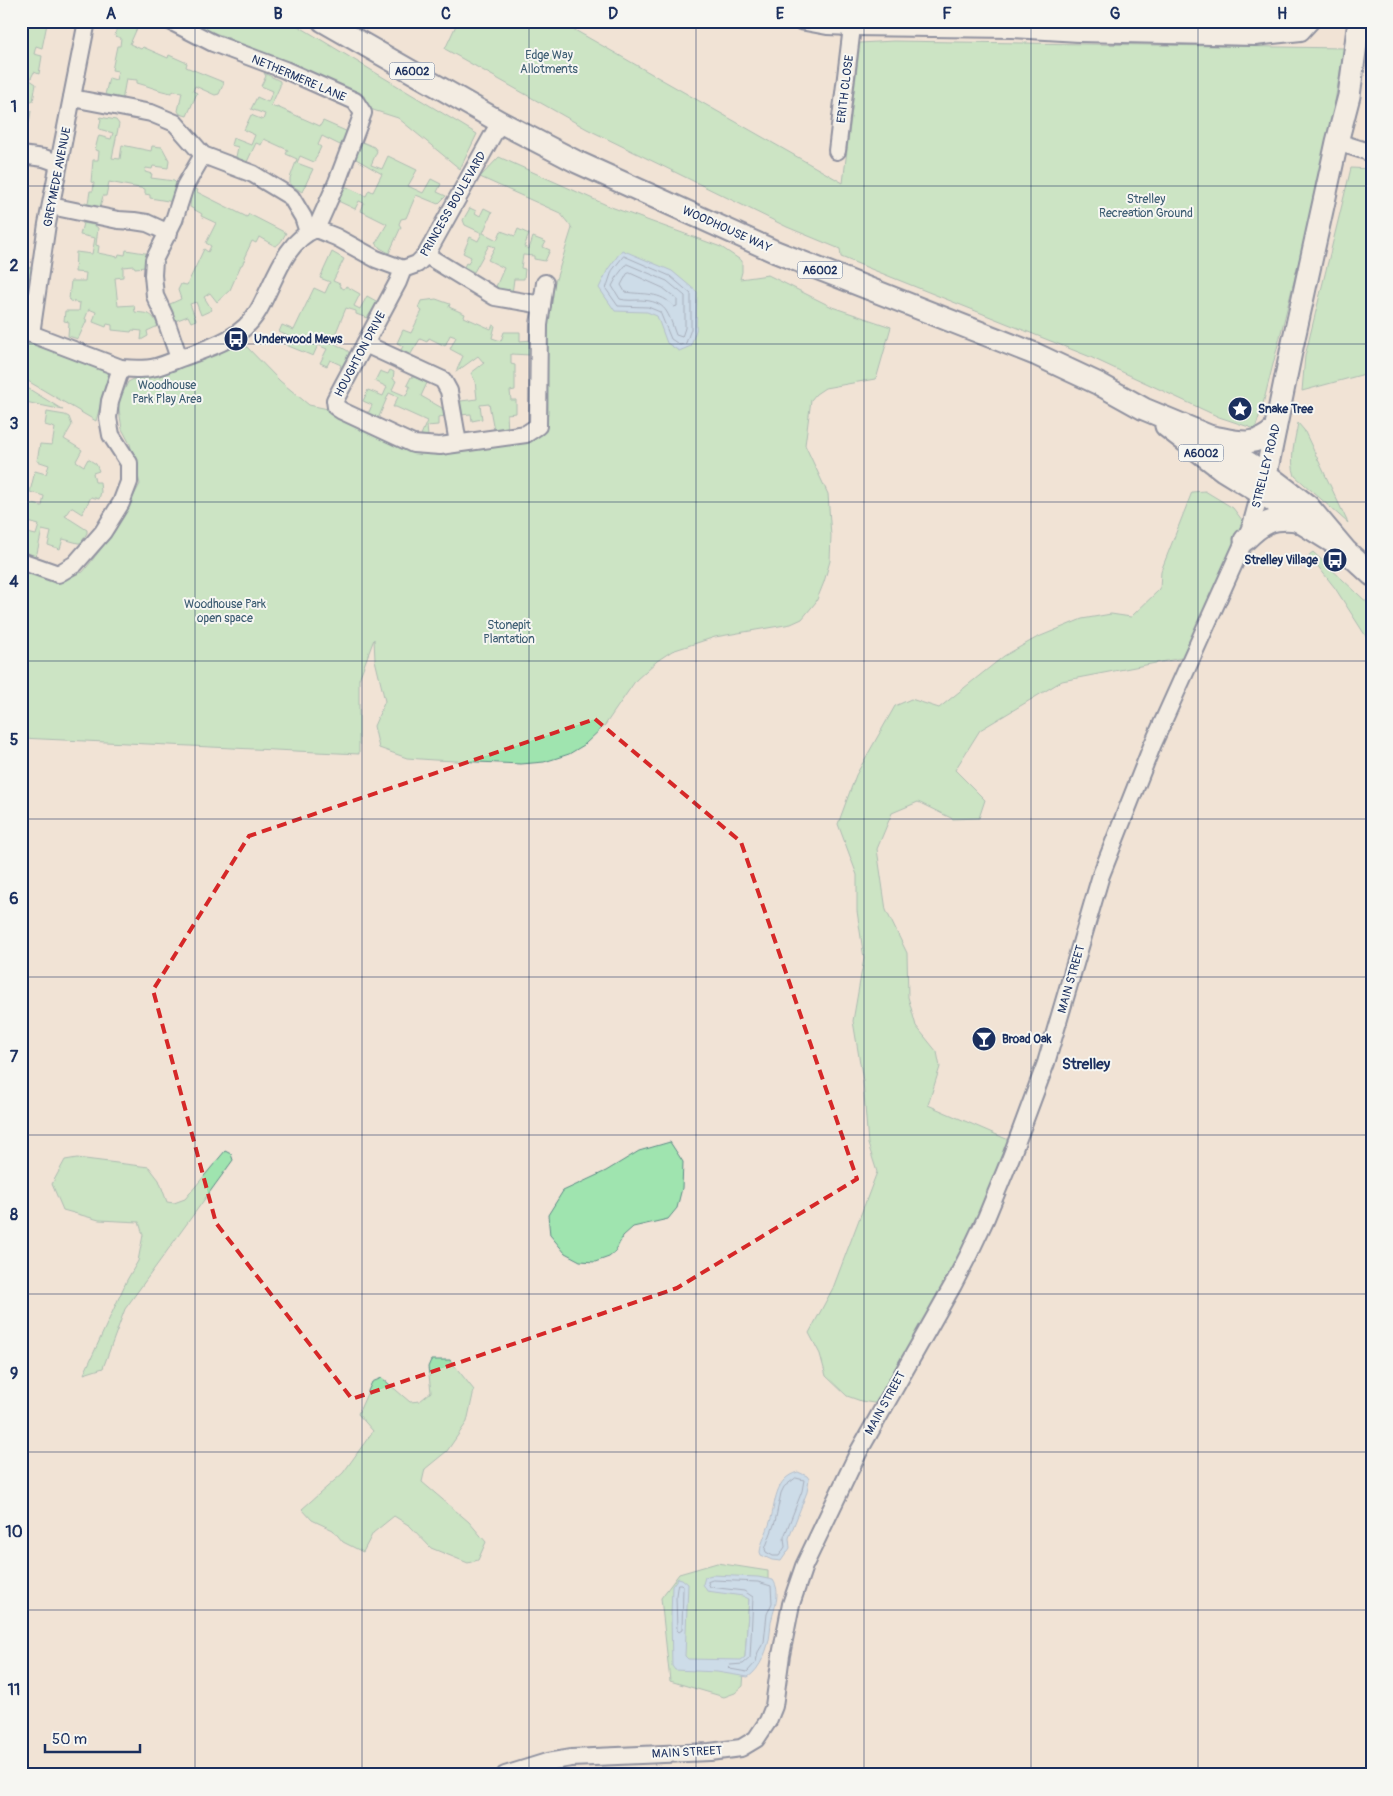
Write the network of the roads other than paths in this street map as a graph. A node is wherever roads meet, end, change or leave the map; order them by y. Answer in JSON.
{"nodes":[{"id":1,"x":86,"y":21,"type":"edge"},
{"id":2,"x":170,"y":21,"type":"edge"},
{"id":3,"x":323,"y":21,"type":"edge"},
{"id":4,"x":800,"y":21,"type":"edge"},
{"id":5,"x":1359,"y":21,"type":"edge"},
{"id":6,"x":885,"y":24,"type":"edge"},
{"id":7,"x":1012,"y":25,"type":"edge"},
{"id":8,"x":852,"y":27,"type":"junction"},
{"id":9,"x":1306,"y":27,"type":"edge"},
{"id":10,"x":1182,"y":28,"type":"edge"},
{"id":11,"x":72,"y":98,"type":"junction"},
{"id":12,"x":500,"y":122,"type":"junction"},
{"id":13,"x":1337,"y":142,"type":"junction"},
{"id":14,"x":838,"y":151,"type":"dead end"},
{"id":15,"x":1372,"y":153,"type":"edge"},
{"id":16,"x":21,"y":155,"type":"edge"},
{"id":17,"x":203,"y":155,"type":"junction"},
{"id":18,"x":58,"y":163,"type":"junction"},
{"id":19,"x":51,"y":206,"type":"junction"},
{"id":20,"x":312,"y":231,"type":"junction"},
{"id":21,"x":169,"y":233,"type":"junction"},
{"id":22,"x":426,"y":255,"type":"junction"},
{"id":23,"x":403,"y":269,"type":"junction"},
{"id":24,"x":545,"y":283,"type":"dead end"},
{"id":25,"x":542,"y":305,"type":"junction"},
{"id":26,"x":26,"y":332,"type":"edge"},
{"id":27,"x":365,"y":344,"type":"junction"},
{"id":28,"x":179,"y":358,"type":"junction"},
{"id":29,"x":121,"y":368,"type":"junction"},
{"id":30,"x":1144,"y":409,"type":"junction"},
{"id":31,"x":1275,"y":429,"type":"junction"},
{"id":32,"x":1209,"y":436,"type":"junction"},
{"id":33,"x":458,"y":443,"type":"junction"},
{"id":34,"x":1263,"y":483,"type":"junction"},
{"id":35,"x":1297,"y":520,"type":"junction"},
{"id":36,"x":1245,"y":540,"type":"junction"},
{"id":37,"x":1346,"y":551,"type":"junction"},
{"id":38,"x":21,"y":561,"type":"edge"},
{"id":39,"x":1372,"y":575,"type":"edge"},
{"id":40,"x":1118,"y":832,"type":"joint"},
{"id":41,"x":505,"y":1775,"type":"edge"}],
"edges":[{"from":1,"to":11,"type":"street","name":"GREYMEDE AVENUE"},
{"from":2,"to":20,"type":"street","name":"NETHERMERE LANE"},
{"from":3,"to":12,"type":"main road","name":"WOODHOUSE WAY","number":"A6002"},
{"from":4,"to":8,"type":"street"},
{"from":5,"to":13,"type":"main road","name":"STRELLEY ROAD"},
{"from":6,"to":7,"type":"street"},
{"from":6,"to":8,"type":"street"},
{"from":7,"to":10,"type":"street"},
{"from":8,"to":14,"type":"street","name":"ERITH CLOSE"},
{"from":9,"to":10,"type":"street"},
{"from":11,"to":17,"type":"street"},
{"from":11,"to":18,"type":"street","name":"GREYMEDE AVENUE"},
{"from":12,"to":22,"type":"street","name":"PRINCESS BOULEVARD"},
{"from":12,"to":30,"type":"main road","name":"WOODHOUSE WAY","number":"A6002"},
{"from":13,"to":15,"type":"street"},
{"from":13,"to":31,"type":"main road","name":"STRELLEY ROAD"},
{"from":16,"to":18,"type":"street"},
{"from":17,"to":20,"type":"street"},
{"from":17,"to":21,"type":"street"},
{"from":18,"to":19,"type":"street","name":"GREYMEDE AVENUE"},
{"from":19,"to":21,"type":"street"},
{"from":19,"to":26,"type":"street","name":"GREYMEDE AVENUE"},
{"from":20,"to":23,"type":"street"},
{"from":20,"to":28,"type":"street"},
{"from":21,"to":28,"type":"street"},
{"from":22,"to":23,"type":"street","name":"PRINCESS BOULEVARD"},
{"from":22,"to":25,"type":"street"},
{"from":23,"to":27,"type":"street","name":"HOUGHTON DRIVE"},
{"from":24,"to":25,"type":"street","name":"HOUGHTON DRIVE"},
{"from":25,"to":33,"type":"street","name":"HOUGHTON DRIVE"},
{"from":26,"to":29,"type":"street"},
{"from":27,"to":33,"type":"street"},
{"from":27,"to":33,"type":"street","name":"HOUGHTON DRIVE"},
{"from":28,"to":29,"type":"street"},
{"from":29,"to":38,"type":"street"},
{"from":30,"to":32,"type":"main road","name":"WOODHOUSE WAY","number":"A6002"},
{"from":30,"to":34,"type":"main road","name":"WOODHOUSE WAY","number":"A6002"},
{"from":31,"to":32,"type":"main road","number":"A6002"},
{"from":31,"to":34,"type":"main road","name":"STRELLEY ROAD"},
{"from":32,"to":34,"type":"main road","name":"WOODHOUSE WAY","number":"A6002"},
{"from":34,"to":35,"type":"main road","number":"A6002"},
{"from":34,"to":36,"type":"street","name":"STRELLEY ROAD"},
{"from":34,"to":37,"type":"main road","number":"A6002"},
{"from":35,"to":36,"type":"main road"},
{"from":35,"to":37,"type":"main road","number":"A6002"},
{"from":36,"to":40,"type":"street","name":"STRELLEY ROAD"},
{"from":37,"to":39,"type":"main road","number":"A6002"},
{"from":40,"to":41,"type":"street","name":"MAIN STREET"}]}
